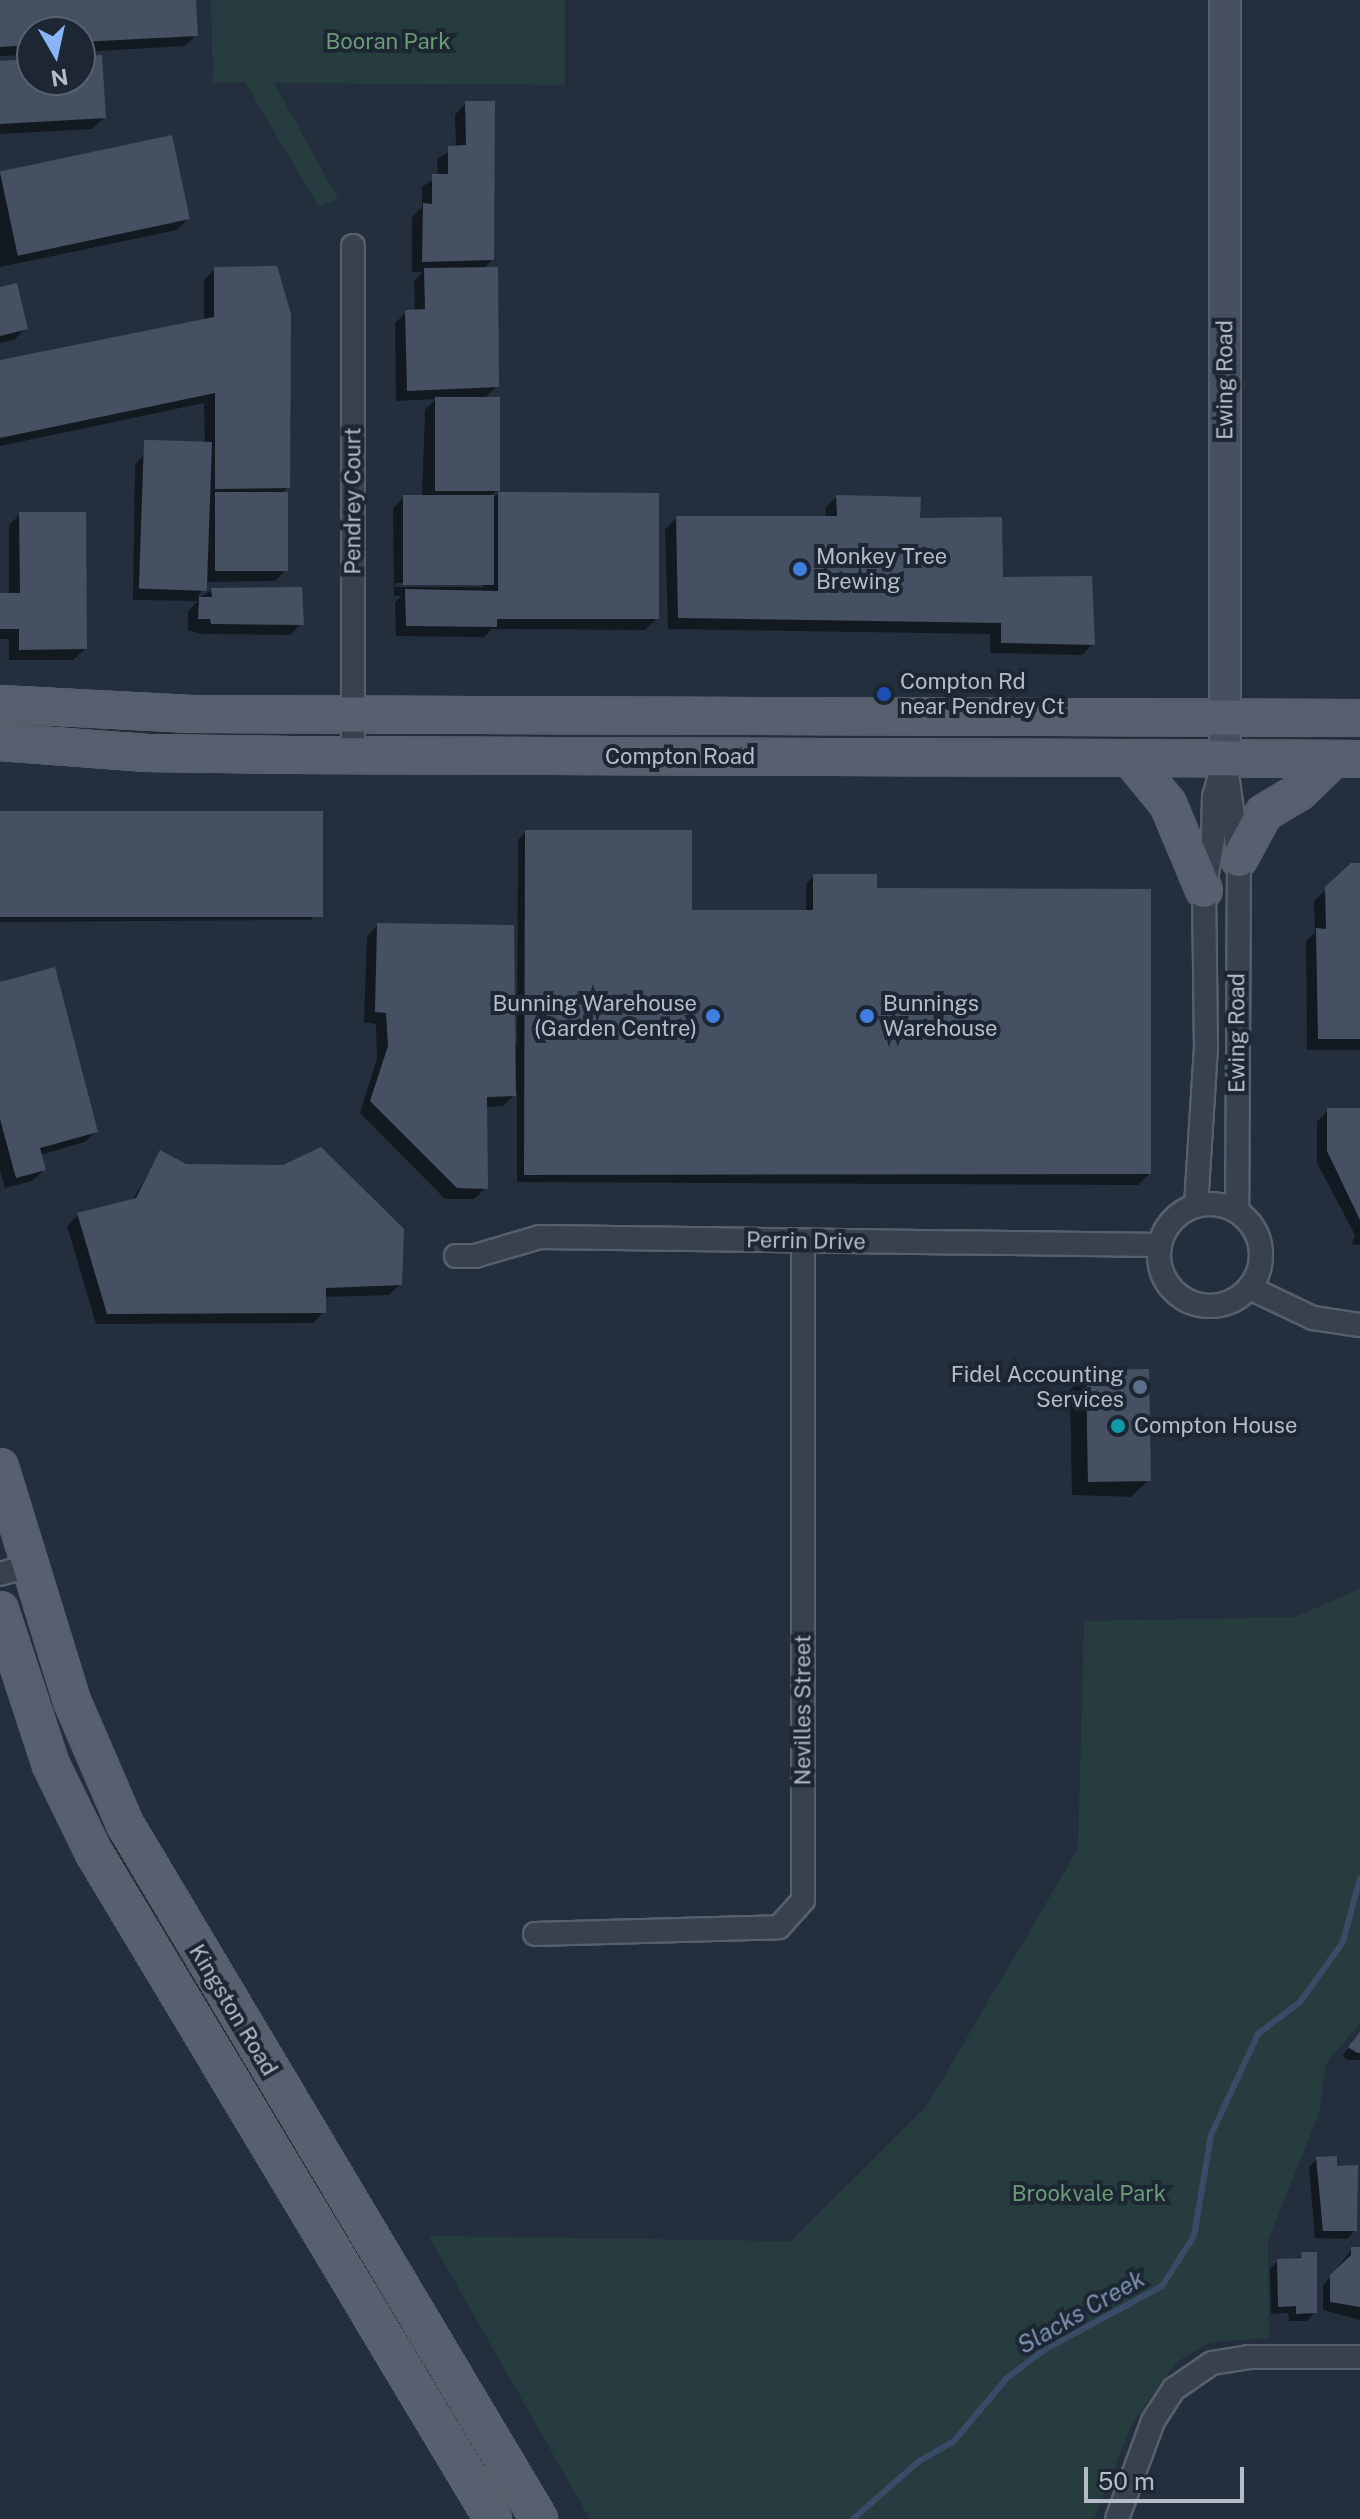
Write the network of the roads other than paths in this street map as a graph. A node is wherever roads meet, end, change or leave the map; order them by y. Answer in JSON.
{"nodes":[{"id":1,"x":1225,"y":0,"type":"edge"},
{"id":2,"x":353,"y":246,"type":"dead end"},
{"id":3,"x":0,"y":704,"type":"edge"},
{"id":4,"x":353,"y":714,"type":"junction"},
{"id":5,"x":1224,"y":718,"type":"junction"},
{"id":6,"x":1360,"y":718,"type":"edge"},
{"id":7,"x":0,"y":742,"type":"edge"},
{"id":8,"x":353,"y":756,"type":"junction"},
{"id":9,"x":1131,"y":759,"type":"junction"},
{"id":10,"x":1347,"y":759,"type":"edge"},
{"id":11,"x":1225,"y":760,"type":"junction"},
{"id":12,"x":1239,"y":859,"type":"junction"},
{"id":13,"x":1204,"y":890,"type":"junction"},
{"id":14,"x":1196,"y":1206,"type":"junction"},
{"id":15,"x":1237,"y":1211,"type":"junction"},
{"id":16,"x":803,"y":1241,"type":"junction"},
{"id":17,"x":1159,"y":1245,"type":"junction"},
{"id":18,"x":456,"y":1256,"type":"dead end"},
{"id":19,"x":1250,"y":1288,"type":"junction"},
{"id":20,"x":1360,"y":1325,"type":"edge"},
{"id":21,"x":0,"y":1467,"type":"edge"},
{"id":22,"x":14,"y":1570,"type":"edge"},
{"id":23,"x":0,"y":1610,"type":"edge"},
{"id":24,"x":535,"y":1934,"type":"dead end"},
{"id":25,"x":1360,"y":2357,"type":"edge"},
{"id":26,"x":493,"y":2519,"type":"edge"},
{"id":27,"x":539,"y":2519,"type":"edge"},
{"id":28,"x":1117,"y":2519,"type":"edge"}],
"edges":[{"from":1,"to":5,"type":"main road","name":"Ewing Road"},
{"from":2,"to":4,"type":"street","name":"Pendrey Court"},
{"from":3,"to":4,"type":"main road","name":"Compton Road"},
{"from":4,"to":5,"type":"main road","name":"Compton Road"},
{"from":4,"to":8,"type":"street","name":"Pendrey Court"},
{"from":5,"to":6,"type":"main road","name":"Compton Road"},
{"from":5,"to":11,"type":"main road","name":"Ewing Road"},
{"from":7,"to":8,"type":"main road","name":"Compton Road"},
{"from":8,"to":9,"type":"main road","name":"Compton Road"},
{"from":9,"to":11,"type":"main road","name":"Compton Road"},
{"from":9,"to":13,"type":"main road"},
{"from":10,"to":11,"type":"main road","name":"Compton Road"},
{"from":10,"to":12,"type":"main road"},
{"from":11,"to":12,"type":"street","name":"Ewing Road"},
{"from":11,"to":13,"type":"street","name":"Ewing Road"},
{"from":12,"to":15,"type":"street","name":"Ewing Road"},
{"from":13,"to":14,"type":"street","name":"Ewing Road"},
{"from":14,"to":15,"type":"street"},
{"from":14,"to":17,"type":"street"},
{"from":15,"to":19,"type":"street"},
{"from":16,"to":17,"type":"street","name":"Perrin Drive"},
{"from":16,"to":18,"type":"street","name":"Perrin Drive"},
{"from":16,"to":24,"type":"street","name":"Nevilles Street"},
{"from":17,"to":19,"type":"street"},
{"from":19,"to":20,"type":"street"},
{"from":21,"to":22,"type":"main road","name":"Kingston Road"},
{"from":22,"to":27,"type":"main road","name":"Kingston Road"},
{"from":23,"to":26,"type":"main road","name":"Kingston Road"},
{"from":25,"to":28,"type":"street"}]}
